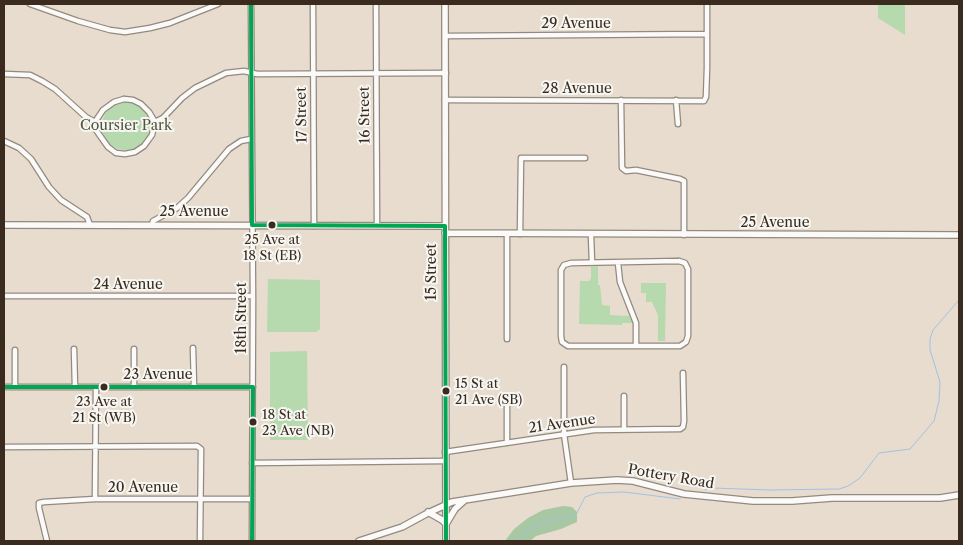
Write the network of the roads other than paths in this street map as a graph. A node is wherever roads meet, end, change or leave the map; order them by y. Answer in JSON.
{"nodes":[{"id":1,"x":30,"y":4,"type":"edge"},
{"id":2,"x":218,"y":4,"type":"edge"},
{"id":3,"x":251,"y":4,"type":"edge"},
{"id":4,"x":314,"y":4,"type":"edge"},
{"id":5,"x":376,"y":4,"type":"edge"},
{"id":6,"x":445,"y":4,"type":"edge"},
{"id":7,"x":707,"y":4,"type":"edge"},
{"id":8,"x":707,"y":34,"type":"junction"},
{"id":9,"x":446,"y":36,"type":"junction"},
{"id":10,"x":251,"y":73,"type":"junction"},
{"id":11,"x":313,"y":73,"type":"junction"},
{"id":12,"x":376,"y":73,"type":"junction"},
{"id":13,"x":446,"y":73,"type":"junction"},
{"id":14,"x":4,"y":74,"type":"edge"},
{"id":15,"x":445,"y":100,"type":"junction"},
{"id":16,"x":620,"y":100,"type":"junction"},
{"id":17,"x":676,"y":100,"type":"junction"},
{"id":18,"x":94,"y":122,"type":"junction"},
{"id":19,"x":155,"y":122,"type":"junction"},
{"id":20,"x":678,"y":124,"type":"dead end"},
{"id":21,"x":251,"y":139,"type":"junction"},
{"id":22,"x":4,"y":141,"type":"edge"},
{"id":23,"x":584,"y":158,"type":"dead end"},
{"id":24,"x":90,"y":224,"type":"junction"},
{"id":25,"x":4,"y":225,"type":"edge"},
{"id":26,"x":152,"y":225,"type":"junction"},
{"id":27,"x":252,"y":225,"type":"junction"},
{"id":28,"x":314,"y":226,"type":"junction"},
{"id":29,"x":377,"y":226,"type":"junction"},
{"id":30,"x":445,"y":230,"type":"junction"},
{"id":31,"x":507,"y":234,"type":"junction"},
{"id":32,"x":520,"y":234,"type":"junction"},
{"id":33,"x":591,"y":235,"type":"junction"},
{"id":34,"x":684,"y":235,"type":"junction"},
{"id":35,"x":959,"y":235,"type":"edge"},
{"id":36,"x":592,"y":263,"type":"junction"},
{"id":37,"x":618,"y":263,"type":"junction"},
{"id":38,"x":4,"y":296,"type":"edge"},
{"id":39,"x":253,"y":296,"type":"junction"},
{"id":40,"x":507,"y":339,"type":"dead end"},
{"id":41,"x":636,"y":346,"type":"junction"},
{"id":42,"x":193,"y":348,"type":"dead end"},
{"id":43,"x":74,"y":349,"type":"dead end"},
{"id":44,"x":134,"y":349,"type":"dead end"},
{"id":45,"x":15,"y":350,"type":"dead end"},
{"id":46,"x":564,"y":367,"type":"dead end"},
{"id":47,"x":683,"y":373,"type":"dead end"},
{"id":48,"x":4,"y":387,"type":"edge"},
{"id":49,"x":15,"y":387,"type":"junction"},
{"id":50,"x":75,"y":387,"type":"junction"},
{"id":51,"x":96,"y":387,"type":"junction"},
{"id":52,"x":134,"y":387,"type":"junction"},
{"id":53,"x":194,"y":387,"type":"junction"},
{"id":54,"x":253,"y":387,"type":"junction"},
{"id":55,"x":624,"y":396,"type":"dead end"},
{"id":56,"x":507,"y":397,"type":"dead end"},
{"id":57,"x":624,"y":429,"type":"junction"},
{"id":58,"x":564,"y":434,"type":"junction"},
{"id":59,"x":507,"y":443,"type":"junction"},
{"id":60,"x":95,"y":446,"type":"junction"},
{"id":61,"x":4,"y":447,"type":"edge"},
{"id":62,"x":445,"y":452,"type":"junction"},
{"id":63,"x":445,"y":461,"type":"junction"},
{"id":64,"x":252,"y":463,"type":"junction"},
{"id":65,"x":571,"y":482,"type":"junction"},
{"id":66,"x":959,"y":495,"type":"edge"},
{"id":67,"x":95,"y":499,"type":"junction"},
{"id":68,"x":201,"y":499,"type":"junction"},
{"id":69,"x":252,"y":499,"type":"junction"},
{"id":70,"x":466,"y":500,"type":"junction"},
{"id":71,"x":446,"y":504,"type":"junction"},
{"id":72,"x":428,"y":512,"type":"junction"},
{"id":73,"x":446,"y":524,"type":"junction"},
{"id":74,"x":47,"y":541,"type":"edge"},
{"id":75,"x":200,"y":541,"type":"edge"},
{"id":76,"x":252,"y":541,"type":"edge"},
{"id":77,"x":359,"y":541,"type":"edge"},
{"id":78,"x":446,"y":541,"type":"edge"}],
"edges":[{"from":1,"to":2,"type":"street"},
{"from":3,"to":10,"type":"street","name":"18th Street"},
{"from":4,"to":11,"type":"street","name":"17 Street"},
{"from":5,"to":12,"type":"street","name":"16 Street"},
{"from":6,"to":9,"type":"street","name":"15 Street"},
{"from":7,"to":8,"type":"street"},
{"from":8,"to":9,"type":"street","name":"29 Avenue"},
{"from":8,"to":17,"type":"street","name":"28 Avenue"},
{"from":9,"to":13,"type":"street","name":"15 Street"},
{"from":10,"to":11,"type":"street"},
{"from":10,"to":19,"type":"street"},
{"from":10,"to":21,"type":"street","name":"18th Street"},
{"from":11,"to":12,"type":"street"},
{"from":11,"to":28,"type":"street","name":"17 Street"},
{"from":12,"to":13,"type":"street"},
{"from":12,"to":29,"type":"street","name":"16 Street"},
{"from":13,"to":15,"type":"street","name":"15 Street"},
{"from":14,"to":18,"type":"street"},
{"from":15,"to":16,"type":"street","name":"28 Avenue"},
{"from":15,"to":30,"type":"street","name":"15 Street"},
{"from":16,"to":17,"type":"street","name":"28 Avenue"},
{"from":16,"to":34,"type":"street"},
{"from":17,"to":20,"type":"street"},
{"from":18,"to":19,"type":"street"},
{"from":18,"to":19,"type":"street"},
{"from":21,"to":26,"type":"street"},
{"from":21,"to":27,"type":"street","name":"18th Street"},
{"from":22,"to":24,"type":"street"},
{"from":23,"to":32,"type":"street"},
{"from":24,"to":25,"type":"street","name":"25 Avenue"},
{"from":24,"to":26,"type":"street","name":"25 Avenue"},
{"from":26,"to":27,"type":"street","name":"25 Avenue"},
{"from":27,"to":28,"type":"street","name":"25 Avenue"},
{"from":27,"to":39,"type":"street","name":"18th Street"},
{"from":28,"to":29,"type":"street","name":"25 Avenue"},
{"from":29,"to":30,"type":"street","name":"25 Avenue"},
{"from":30,"to":31,"type":"street","name":"25 Avenue"},
{"from":30,"to":62,"type":"street","name":"15 Street"},
{"from":31,"to":32,"type":"street","name":"25 Avenue"},
{"from":31,"to":40,"type":"street"},
{"from":32,"to":33,"type":"street","name":"25 Avenue"},
{"from":33,"to":34,"type":"street","name":"25 Avenue"},
{"from":33,"to":36,"type":"street"},
{"from":34,"to":35,"type":"street","name":"25 Avenue"},
{"from":36,"to":37,"type":"street"},
{"from":36,"to":41,"type":"street"},
{"from":37,"to":41,"type":"street"},
{"from":37,"to":41,"type":"street"},
{"from":38,"to":39,"type":"street","name":"24 Avenue"},
{"from":39,"to":54,"type":"street","name":"18th Street"},
{"from":42,"to":53,"type":"street"},
{"from":43,"to":50,"type":"street"},
{"from":44,"to":52,"type":"street"},
{"from":45,"to":49,"type":"street"},
{"from":46,"to":58,"type":"street"},
{"from":47,"to":57,"type":"street","name":"21 Avenue"},
{"from":48,"to":49,"type":"street","name":"23 Avenue"},
{"from":49,"to":50,"type":"street","name":"23 Avenue"},
{"from":50,"to":51,"type":"street","name":"23 Avenue"},
{"from":51,"to":52,"type":"street","name":"23 Avenue"},
{"from":51,"to":60,"type":"street"},
{"from":52,"to":53,"type":"street","name":"23 Avenue"},
{"from":53,"to":54,"type":"street","name":"23 Avenue"},
{"from":54,"to":64,"type":"street","name":"18th Street"},
{"from":55,"to":57,"type":"street"},
{"from":56,"to":59,"type":"street"},
{"from":57,"to":58,"type":"street","name":"21 Avenue"},
{"from":58,"to":59,"type":"street","name":"21 Avenue"},
{"from":58,"to":65,"type":"street"},
{"from":59,"to":62,"type":"street","name":"21 Avenue"},
{"from":60,"to":61,"type":"street"},
{"from":60,"to":67,"type":"street"},
{"from":60,"to":68,"type":"street"},
{"from":62,"to":63,"type":"street","name":"15 Street"},
{"from":63,"to":64,"type":"street"},
{"from":63,"to":71,"type":"street","name":"15 Street"},
{"from":64,"to":69,"type":"street","name":"18th Street"},
{"from":65,"to":66,"type":"street","name":"Pottery Road"},
{"from":65,"to":70,"type":"street","name":"Pottery Road"},
{"from":67,"to":68,"type":"street","name":"20 Avenue"},
{"from":67,"to":74,"type":"street","name":"20 Avenue"},
{"from":68,"to":69,"type":"street","name":"20 Avenue"},
{"from":68,"to":75,"type":"street"},
{"from":69,"to":76,"type":"street","name":"18th Street"},
{"from":70,"to":71,"type":"street","name":"Pottery Road"},
{"from":70,"to":73,"type":"street"},
{"from":71,"to":72,"type":"street","name":"Pottery Road"},
{"from":71,"to":73,"type":"street","name":"15 Street"},
{"from":72,"to":73,"type":"street"},
{"from":72,"to":77,"type":"street","name":"Pottery Road"},
{"from":73,"to":78,"type":"street","name":"15 Street"}]}
